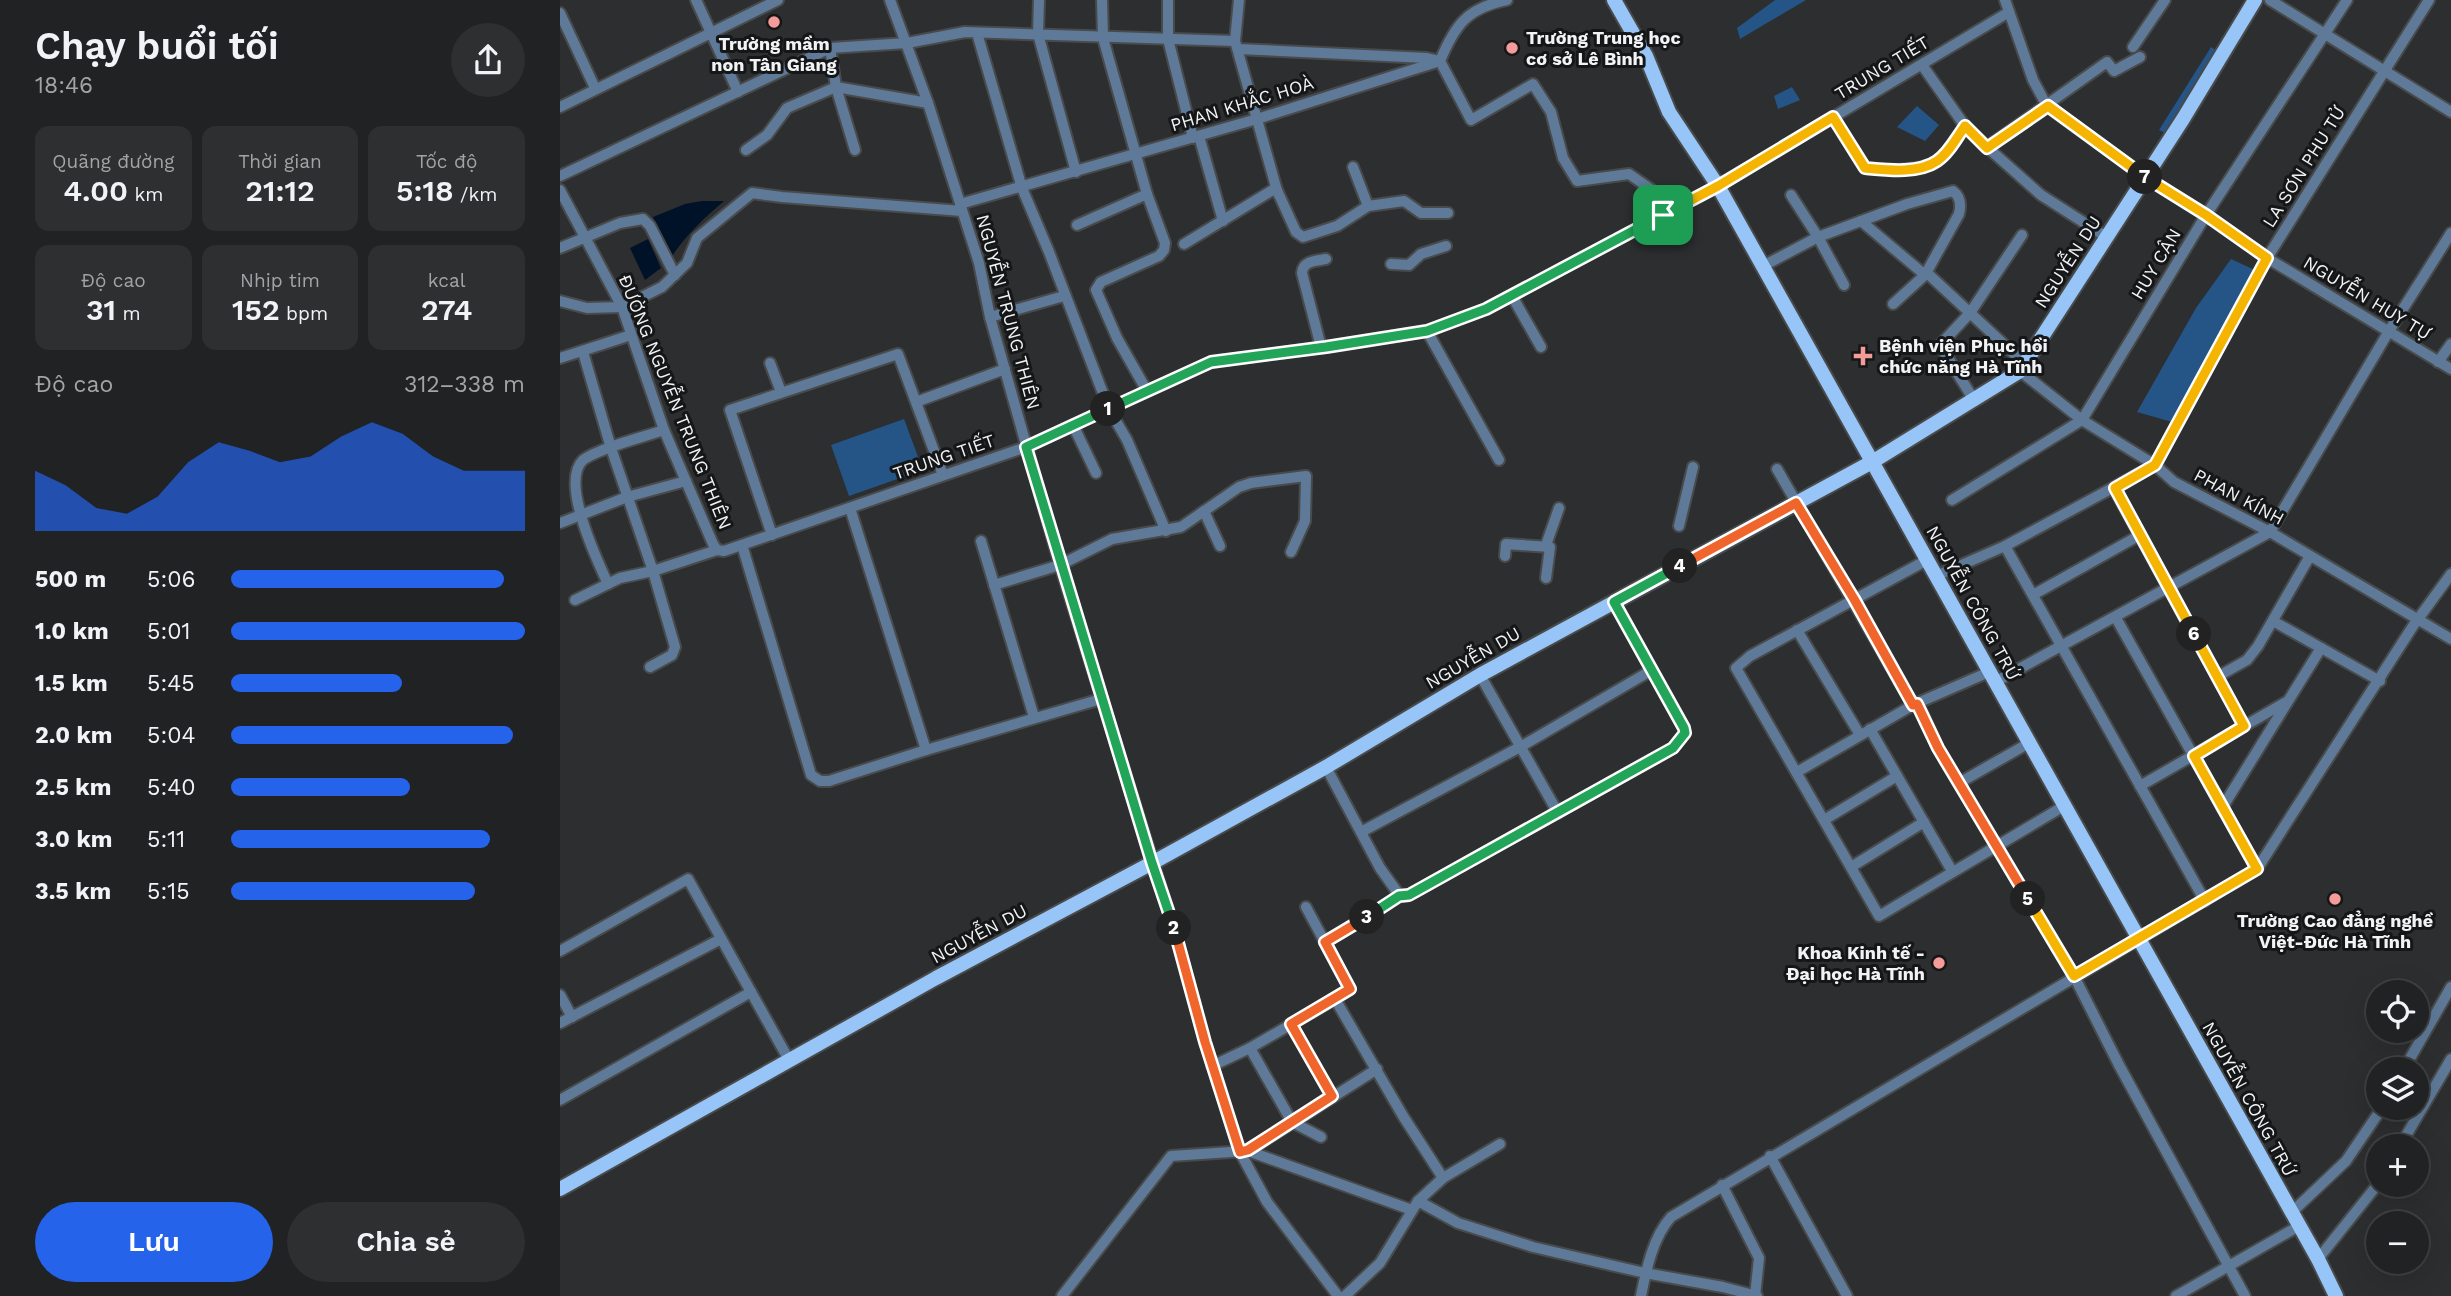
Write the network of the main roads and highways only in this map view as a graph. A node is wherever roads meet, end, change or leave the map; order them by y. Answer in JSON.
{"nodes":[{"id":1,"x":1614,"y":0,"type":"edge"},
{"id":2,"x":2255,"y":0,"type":"edge"},
{"id":3,"x":1872,"y":462,"type":"junction"},
{"id":4,"x":560,"y":1189,"type":"edge"},
{"id":5,"x":2336,"y":1296,"type":"edge"}],
"edges":[{"from":1,"to":3,"type":"main road","name":"NGUYỄN CÔNG TRỨ"},
{"from":2,"to":3,"type":"main road","name":"NGUYỄN DU"},
{"from":3,"to":4,"type":"main road","name":"NGUYỄN DU"},
{"from":3,"to":5,"type":"main road","name":"NGUYỄN CÔNG TRỨ"}]}
